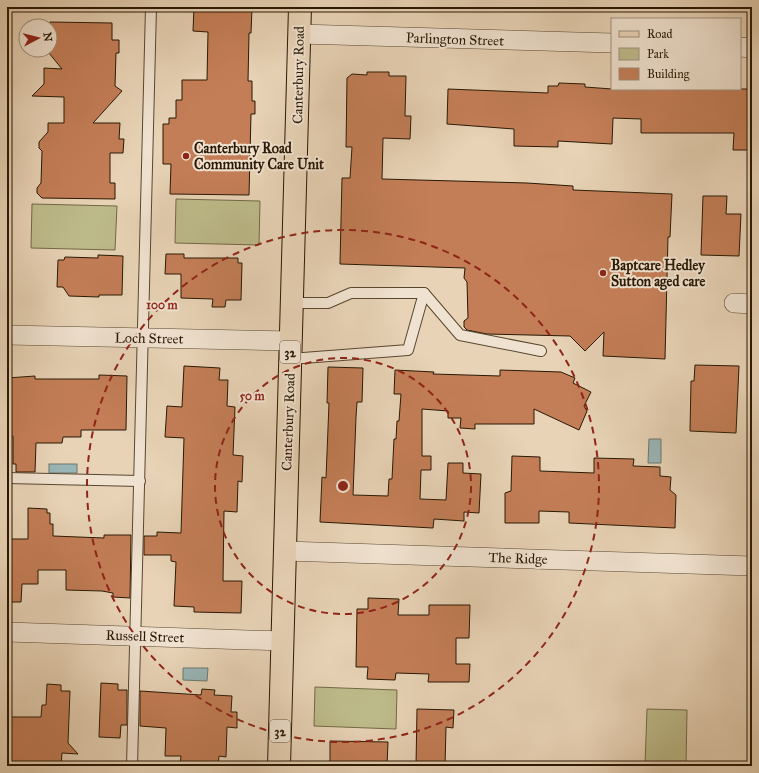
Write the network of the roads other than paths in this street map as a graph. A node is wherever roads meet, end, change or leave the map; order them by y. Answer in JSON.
{"nodes":[{"id":1,"x":151,"y":7,"type":"edge"},
{"id":2,"x":300,"y":7,"type":"edge"},
{"id":3,"x":299,"y":34,"type":"junction"},
{"id":4,"x":611,"y":43,"type":"edge"},
{"id":5,"x":741,"y":47,"type":"edge"},
{"id":6,"x":752,"y":48,"type":"edge"},
{"id":7,"x":424,"y":293,"type":"junction"},
{"id":8,"x":292,"y":303,"type":"junction"},
{"id":9,"x":7,"y":335,"type":"edge"},
{"id":10,"x":144,"y":338,"type":"junction"},
{"id":11,"x":290,"y":350,"type":"junction"},
{"id":12,"x":542,"y":351,"type":"dead end"},
{"id":13,"x":7,"y":478,"type":"edge"},
{"id":14,"x":140,"y":481,"type":"junction"},
{"id":15,"x":285,"y":551,"type":"junction"},
{"id":16,"x":752,"y":566,"type":"edge"},
{"id":17,"x":7,"y":632,"type":"edge"},
{"id":18,"x":136,"y":636,"type":"junction"},
{"id":19,"x":282,"y":641,"type":"junction"},
{"id":20,"x":132,"y":766,"type":"edge"},
{"id":21,"x":278,"y":766,"type":"edge"}],
"edges":[{"from":1,"to":10,"type":"lane"},
{"from":2,"to":3,"type":"main road","name":"Canterbury Road","number":"32"},
{"from":3,"to":4,"type":"street","name":"Parlington Street"},
{"from":3,"to":8,"type":"main road","name":"Canterbury Road","number":"32"},
{"from":5,"to":6,"type":"street"},
{"from":7,"to":8,"type":"lane"},
{"from":7,"to":11,"type":"lane"},
{"from":7,"to":12,"type":"lane"},
{"from":8,"to":11,"type":"main road","name":"Canterbury Road","number":"32"},
{"from":9,"to":10,"type":"street","name":"Loch Street"},
{"from":10,"to":11,"type":"street","name":"Loch Street"},
{"from":10,"to":14,"type":"lane"},
{"from":11,"to":15,"type":"main road","name":"Canterbury Road","number":"32"},
{"from":13,"to":14,"type":"lane"},
{"from":14,"to":18,"type":"lane"},
{"from":15,"to":16,"type":"street","name":"The Ridge"},
{"from":15,"to":19,"type":"main road","name":"Canterbury Road","number":"32"},
{"from":17,"to":18,"type":"street","name":"Russell Street"},
{"from":18,"to":19,"type":"street","name":"Russell Street"},
{"from":18,"to":20,"type":"lane"},
{"from":19,"to":21,"type":"main road","name":"Canterbury Road","number":"32"}]}
